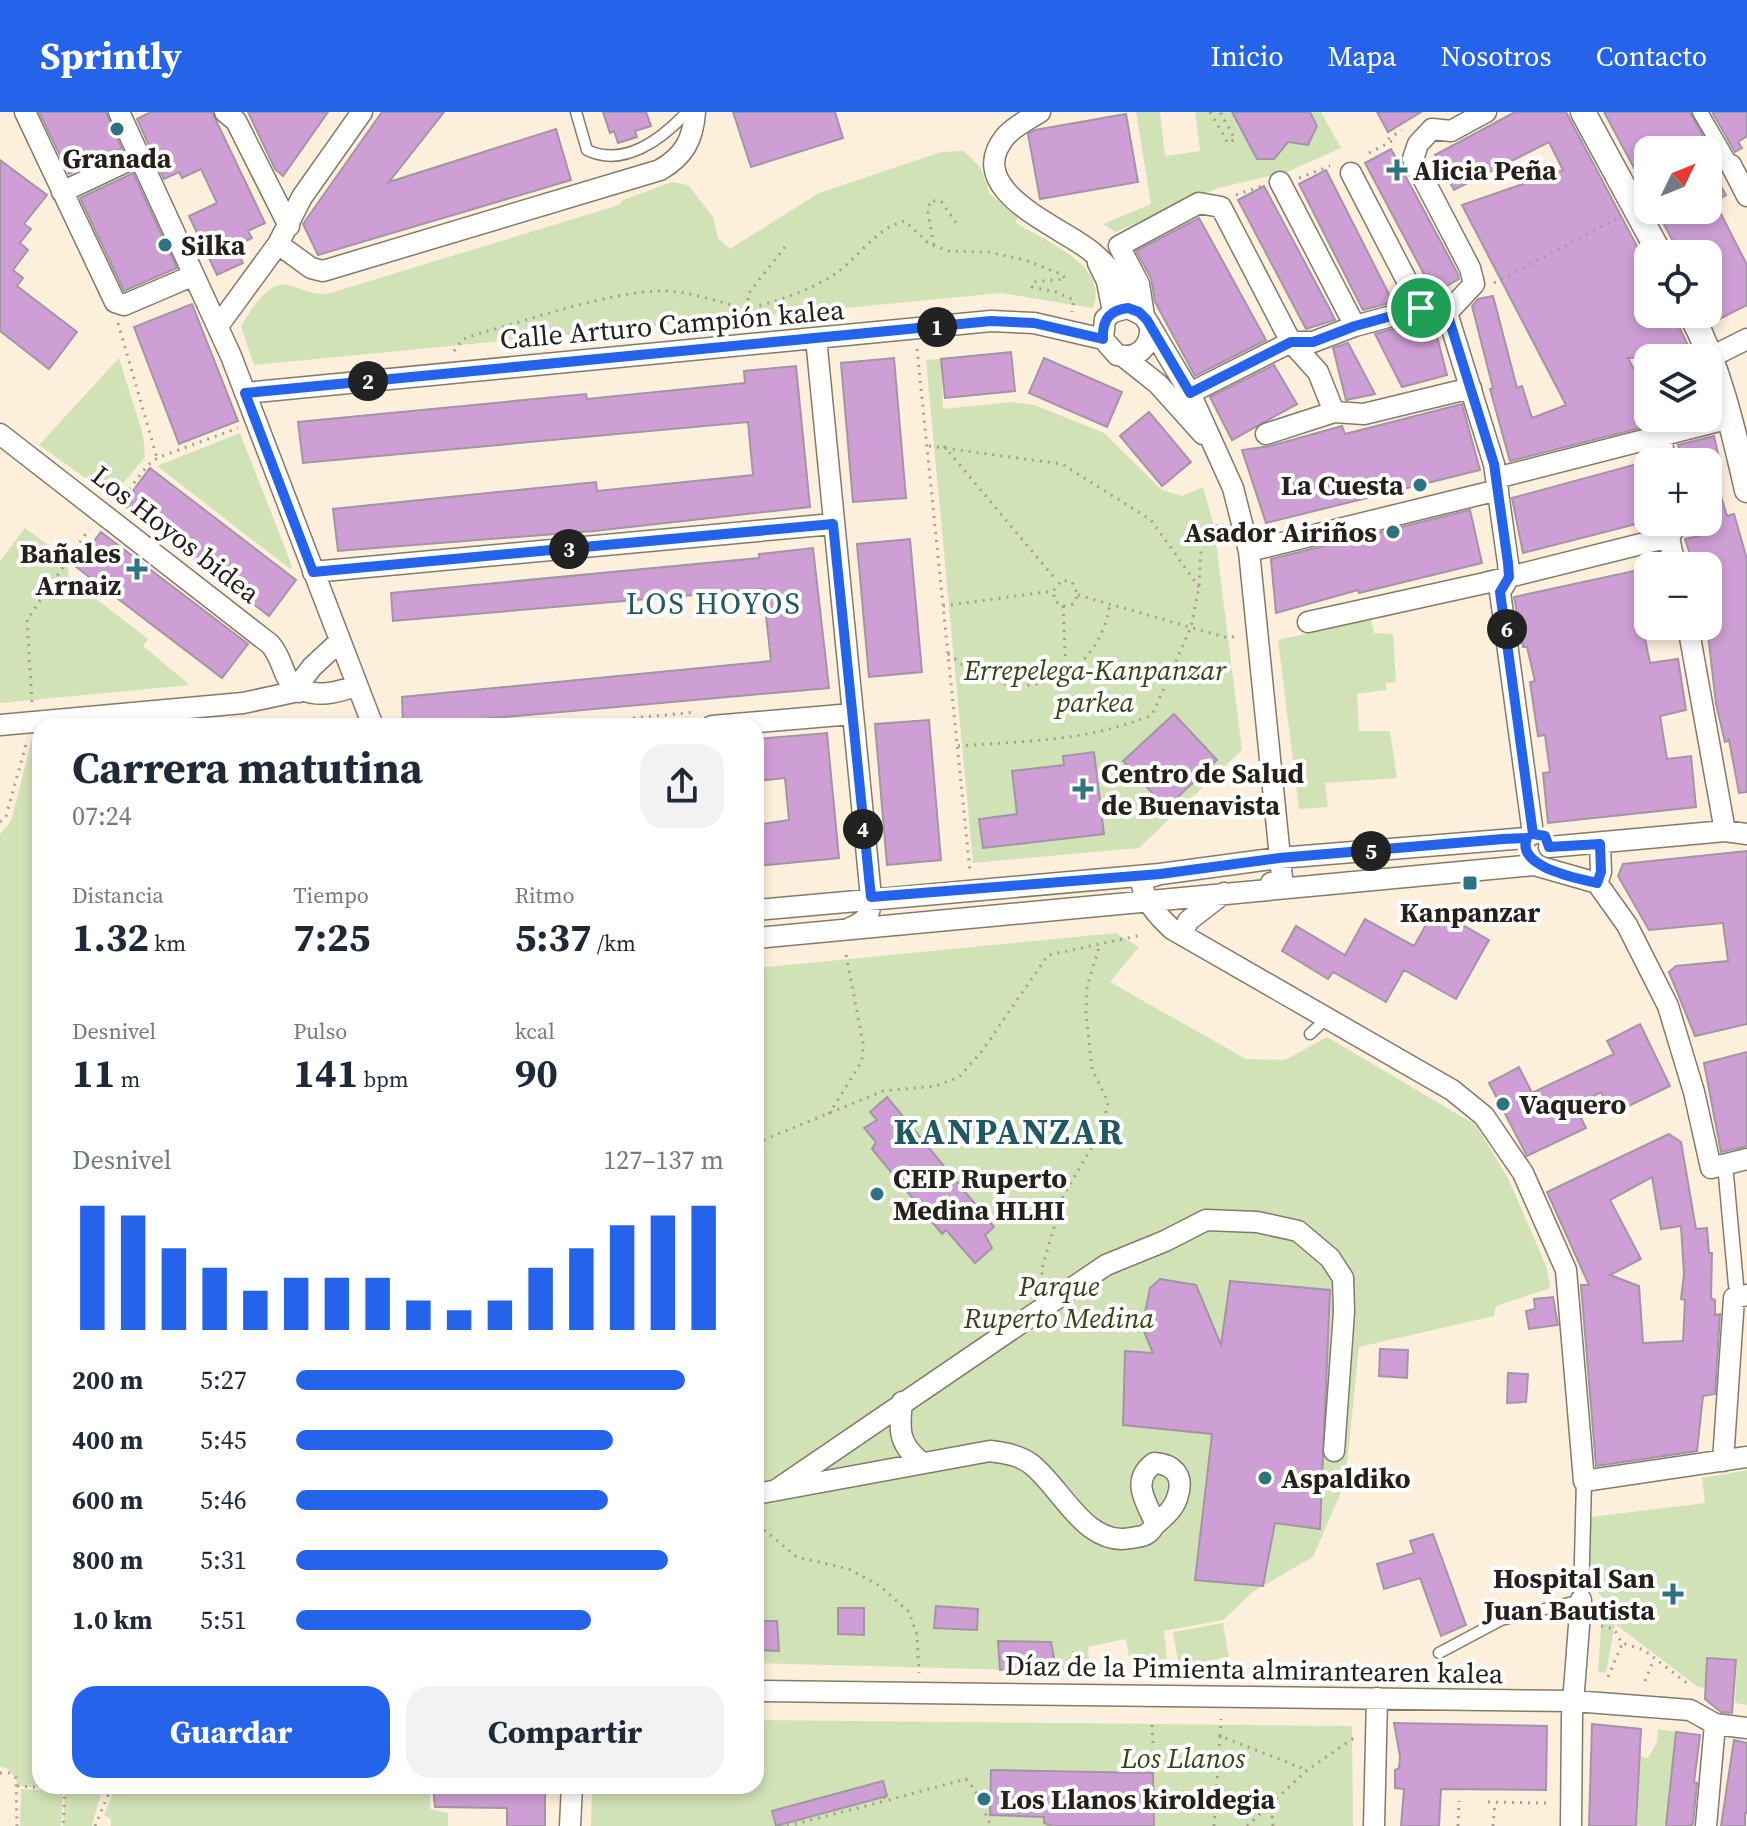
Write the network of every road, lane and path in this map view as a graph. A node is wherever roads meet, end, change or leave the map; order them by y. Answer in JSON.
{"nodes":[{"id":1,"x":25,"y":112,"type":"edge"},
{"id":2,"x":119,"y":112,"type":"edge"},
{"id":3,"x":225,"y":112,"type":"edge"},
{"id":4,"x":362,"y":112,"type":"edge"},
{"id":5,"x":576,"y":112,"type":"edge"},
{"id":6,"x":687,"y":112,"type":"edge"},
{"id":7,"x":695,"y":112,"type":"edge"},
{"id":8,"x":1040,"y":112,"type":"edge"},
{"id":9,"x":1210,"y":112,"type":"edge"},
{"id":10,"x":1220,"y":112,"type":"edge"},
{"id":11,"x":1486,"y":112,"type":"edge"},
{"id":12,"x":1583,"y":112,"type":"edge"},
{"id":13,"x":1700,"y":112,"type":"edge"},
{"id":14,"x":1425,"y":129,"type":"edge"},
{"id":15,"x":1392,"y":141,"type":"dead end"},
{"id":16,"x":1369,"y":153,"type":"dead end"},
{"id":17,"x":138,"y":156,"type":"junction"},
{"id":18,"x":1731,"y":165,"type":"joint"},
{"id":19,"x":1330,"y":166,"type":"dead end"},
{"id":20,"x":1351,"y":173,"type":"dead end"},
{"id":21,"x":1281,"y":182,"type":"junction"},
{"id":22,"x":62,"y":192,"type":"junction"},
{"id":23,"x":1236,"y":195,"type":"dead end"},
{"id":24,"x":1747,"y":196,"type":"edge"},
{"id":25,"x":1625,"y":215,"type":"dead end"},
{"id":26,"x":289,"y":226,"type":"junction"},
{"id":27,"x":959,"y":227,"type":"dead end"},
{"id":28,"x":1652,"y":240,"type":"edge"},
{"id":29,"x":278,"y":244,"type":"junction"},
{"id":30,"x":934,"y":245,"type":"junction"},
{"id":31,"x":785,"y":247,"type":"dead end"},
{"id":32,"x":1093,"y":253,"type":"junction"},
{"id":33,"x":191,"y":276,"type":"junction"},
{"id":34,"x":1487,"y":287,"type":"dead end"},
{"id":35,"x":746,"y":308,"type":"junction"},
{"id":36,"x":1421,"y":308,"type":"junction"},
{"id":37,"x":1072,"y":312,"type":"dead end"},
{"id":38,"x":1113,"y":312,"type":"junction"},
{"id":39,"x":1447,"y":313,"type":"junction"},
{"id":40,"x":1145,"y":318,"type":"junction"},
{"id":41,"x":118,"y":322,"type":"dead end"},
{"id":42,"x":748,"y":324,"type":"dead end"},
{"id":43,"x":218,"y":326,"type":"junction"},
{"id":44,"x":1355,"y":326,"type":"junction"},
{"id":45,"x":816,"y":338,"type":"junction"},
{"id":46,"x":1103,"y":339,"type":"junction"},
{"id":47,"x":1747,"y":339,"type":"edge"},
{"id":48,"x":1291,"y":342,"type":"junction"},
{"id":49,"x":917,"y":349,"type":"dead end"},
{"id":50,"x":454,"y":351,"type":"dead end"},
{"id":51,"x":1722,"y":352,"type":"edge"},
{"id":52,"x":1124,"y":357,"type":"junction"},
{"id":53,"x":1471,"y":388,"type":"junction"},
{"id":54,"x":1722,"y":392,"type":"edge"},
{"id":55,"x":245,"y":393,"type":"junction"},
{"id":56,"x":1190,"y":393,"type":"junction"},
{"id":57,"x":1334,"y":412,"type":"junction"},
{"id":58,"x":1730,"y":418,"type":"junction"},
{"id":59,"x":242,"y":426,"type":"dead end"},
{"id":60,"x":0,"y":434,"type":"edge"},
{"id":61,"x":1266,"y":434,"type":"dead end"},
{"id":62,"x":1662,"y":437,"type":"junction"},
{"id":63,"x":929,"y":446,"type":"junction"},
{"id":64,"x":944,"y":446,"type":"junction"},
{"id":65,"x":1663,"y":448,"type":"edge"},
{"id":66,"x":1219,"y":451,"type":"junction"},
{"id":67,"x":157,"y":458,"type":"junction"},
{"id":68,"x":1497,"y":484,"type":"junction"},
{"id":69,"x":1747,"y":490,"type":"edge"},
{"id":70,"x":117,"y":505,"type":"dead end"},
{"id":71,"x":94,"y":522,"type":"dead end"},
{"id":72,"x":833,"y":524,"type":"junction"},
{"id":73,"x":1224,"y":525,"type":"dead end"},
{"id":74,"x":1649,"y":536,"type":"edge"},
{"id":75,"x":1249,"y":551,"type":"junction"},
{"id":76,"x":1509,"y":570,"type":"junction"},
{"id":77,"x":313,"y":572,"type":"junction"},
{"id":78,"x":1058,"y":583,"type":"junction"},
{"id":79,"x":1199,"y":587,"type":"junction"},
{"id":80,"x":1053,"y":591,"type":"junction"},
{"id":81,"x":1078,"y":595,"type":"junction"},
{"id":82,"x":1110,"y":604,"type":"junction"},
{"id":83,"x":943,"y":606,"type":"junction"},
{"id":84,"x":1063,"y":606,"type":"junction"},
{"id":85,"x":1308,"y":622,"type":"dead end"},
{"id":86,"x":1191,"y":627,"type":"junction"},
{"id":87,"x":1236,"y":636,"type":"dead end"},
{"id":88,"x":1691,"y":640,"type":"edge"},
{"id":89,"x":340,"y":641,"type":"junction"},
{"id":90,"x":948,"y":654,"type":"junction"},
{"id":91,"x":1066,"y":674,"type":"junction"},
{"id":92,"x":357,"y":686,"type":"junction"},
{"id":93,"x":301,"y":691,"type":"junction"},
{"id":94,"x":32,"y":714,"type":"junction"},
{"id":95,"x":852,"y":714,"type":"junction"},
{"id":96,"x":370,"y":718,"type":"edge"},
{"id":97,"x":764,"y":722,"type":"edge"},
{"id":98,"x":0,"y":725,"type":"edge"},
{"id":99,"x":957,"y":746,"type":"junction"},
{"id":100,"x":0,"y":822,"type":"edge"},
{"id":101,"x":1725,"y":831,"type":"junction"},
{"id":102,"x":1747,"y":834,"type":"edge"},
{"id":103,"x":1600,"y":844,"type":"junction"},
{"id":104,"x":1535,"y":850,"type":"junction"},
{"id":105,"x":1279,"y":858,"type":"junction"},
{"id":106,"x":1160,"y":874,"type":"junction"},
{"id":107,"x":970,"y":875,"type":"dead end"},
{"id":108,"x":1597,"y":883,"type":"junction"},
{"id":109,"x":1283,"y":887,"type":"junction"},
{"id":110,"x":1234,"y":892,"type":"junction"},
{"id":111,"x":871,"y":897,"type":"junction"},
{"id":112,"x":1149,"y":901,"type":"junction"},
{"id":113,"x":764,"y":909,"type":"edge"},
{"id":114,"x":1183,"y":934,"type":"junction"},
{"id":115,"x":1142,"y":935,"type":"dead end"},
{"id":116,"x":847,"y":937,"type":"junction"},
{"id":117,"x":764,"y":938,"type":"edge"},
{"id":118,"x":1100,"y":944,"type":"junction"},
{"id":119,"x":1327,"y":1018,"type":"junction"},
{"id":120,"x":1310,"y":1034,"type":"dead end"},
{"id":121,"x":829,"y":1115,"type":"junction"},
{"id":122,"x":764,"y":1140,"type":"edge"},
{"id":123,"x":1747,"y":1159,"type":"edge"},
{"id":124,"x":1718,"y":1171,"type":"junction"},
{"id":125,"x":1049,"y":1284,"type":"dead end"},
{"id":126,"x":1742,"y":1290,"type":"edge"},
{"id":127,"x":902,"y":1402,"type":"junction"},
{"id":128,"x":1334,"y":1451,"type":"dead end"},
{"id":129,"x":1747,"y":1457,"type":"edge"},
{"id":130,"x":1723,"y":1461,"type":"junction"},
{"id":131,"x":921,"y":1462,"type":"junction"},
{"id":132,"x":1584,"y":1481,"type":"junction"},
{"id":133,"x":766,"y":1492,"type":"edge"},
{"id":134,"x":1156,"y":1524,"type":"dead end"},
{"id":135,"x":764,"y":1530,"type":"edge"},
{"id":136,"x":1581,"y":1600,"type":"junction"},
{"id":137,"x":1601,"y":1626,"type":"dead end"},
{"id":138,"x":1622,"y":1643,"type":"junction"},
{"id":139,"x":1439,"y":1653,"type":"dead end"},
{"id":140,"x":1655,"y":1658,"type":"junction"},
{"id":141,"x":919,"y":1675,"type":"dead end"},
{"id":142,"x":1608,"y":1677,"type":"dead end"},
{"id":143,"x":1645,"y":1681,"type":"dead end"},
{"id":144,"x":1688,"y":1684,"type":"dead end"},
{"id":145,"x":764,"y":1691,"type":"edge"},
{"id":146,"x":1377,"y":1698,"type":"junction"},
{"id":147,"x":1574,"y":1701,"type":"junction"},
{"id":148,"x":1221,"y":1719,"type":"dead end"},
{"id":149,"x":1715,"y":1724,"type":"junction"},
{"id":150,"x":1152,"y":1725,"type":"dead end"},
{"id":151,"x":1747,"y":1728,"type":"edge"},
{"id":152,"x":1220,"y":1736,"type":"junction"},
{"id":153,"x":1357,"y":1736,"type":"dead end"},
{"id":154,"x":1153,"y":1744,"type":"dead end"},
{"id":155,"x":1307,"y":1770,"type":"junction"},
{"id":156,"x":0,"y":1773,"type":"edge"},
{"id":157,"x":17,"y":1786,"type":"junction"},
{"id":158,"x":32,"y":1787,"type":"edge"},
{"id":159,"x":65,"y":1794,"type":"edge"},
{"id":160,"x":109,"y":1794,"type":"edge"},
{"id":161,"x":572,"y":1794,"type":"edge"},
{"id":162,"x":1271,"y":1800,"type":"junction"},
{"id":163,"x":1459,"y":1801,"type":"dead end"},
{"id":164,"x":1488,"y":1802,"type":"dead end"},
{"id":165,"x":1495,"y":1802,"type":"junction"},
{"id":166,"x":1558,"y":1803,"type":"dead end"},
{"id":167,"x":17,"y":1826,"type":"edge"},
{"id":168,"x":63,"y":1826,"type":"edge"},
{"id":169,"x":95,"y":1826,"type":"edge"},
{"id":170,"x":570,"y":1826,"type":"edge"},
{"id":171,"x":787,"y":1826,"type":"edge"},
{"id":172,"x":991,"y":1826,"type":"edge"},
{"id":173,"x":1214,"y":1826,"type":"edge"},
{"id":174,"x":1247,"y":1826,"type":"edge"},
{"id":175,"x":1273,"y":1826,"type":"edge"},
{"id":176,"x":1374,"y":1826,"type":"edge"},
{"id":177,"x":1458,"y":1826,"type":"edge"},
{"id":178,"x":1493,"y":1826,"type":"edge"},
{"id":179,"x":1571,"y":1826,"type":"edge"},
{"id":180,"x":1706,"y":1826,"type":"edge"}],
"edges":[{"from":1,"to":22,"type":"street"},
{"from":2,"to":17,"type":"street"},
{"from":3,"to":26,"type":"street"},
{"from":4,"to":26,"type":"street"},
{"from":5,"to":6,"type":"lane"},
{"from":7,"to":29,"type":"street"},
{"from":8,"to":32,"type":"street"},
{"from":9,"to":10,"type":"path"},
{"from":11,"to":14,"type":"street"},
{"from":12,"to":28,"type":"street"},
{"from":13,"to":18,"type":"street"},
{"from":14,"to":39,"type":"street"},
{"from":15,"to":16,"type":"path"},
{"from":17,"to":22,"type":"street"},
{"from":17,"to":33,"type":"street"},
{"from":18,"to":24,"type":"street"},
{"from":19,"to":21,"type":"path"},
{"from":20,"to":36,"type":"street"},
{"from":21,"to":23,"type":"path"},
{"from":21,"to":44,"type":"street"},
{"from":22,"to":33,"type":"street"},
{"from":25,"to":34,"type":"path"},
{"from":26,"to":29,"type":"street"},
{"from":27,"to":30,"type":"path"},
{"from":29,"to":43,"type":"street"},
{"from":30,"to":35,"type":"path"},
{"from":30,"to":37,"type":"path"},
{"from":31,"to":35,"type":"path"},
{"from":32,"to":38,"type":"street"},
{"from":32,"to":40,"type":"street"},
{"from":33,"to":43,"type":"street"},
{"from":35,"to":42,"type":"path"},
{"from":35,"to":50,"type":"path"},
{"from":36,"to":39,"type":"street"},
{"from":36,"to":44,"type":"street"},
{"from":38,"to":40,"type":"street"},
{"from":38,"to":46,"type":"street"},
{"from":39,"to":53,"type":"street"},
{"from":40,"to":48,"type":"street"},
{"from":40,"to":52,"type":"street"},
{"from":40,"to":56,"type":"street"},
{"from":41,"to":67,"type":"path"},
{"from":43,"to":55,"type":"street"},
{"from":44,"to":48,"type":"street"},
{"from":45,"to":46,"type":"street","name":"Calle Arturo Campión kalea"},
{"from":45,"to":55,"type":"street","name":"Calle Arturo Campión kalea"},
{"from":45,"to":72,"type":"street"},
{"from":46,"to":52,"type":"street"},
{"from":47,"to":51,"type":"street"},
{"from":48,"to":56,"type":"street"},
{"from":48,"to":57,"type":"street"},
{"from":49,"to":63,"type":"path"},
{"from":52,"to":66,"type":"street"},
{"from":53,"to":57,"type":"street"},
{"from":53,"to":68,"type":"street"},
{"from":54,"to":58,"type":"street"},
{"from":55,"to":77,"type":"street"},
{"from":56,"to":66,"type":"street"},
{"from":57,"to":61,"type":"street"},
{"from":58,"to":62,"type":"street"},
{"from":58,"to":69,"type":"street"},
{"from":59,"to":67,"type":"path"},
{"from":60,"to":93,"type":"street","name":"Los Hoyos bidea"},
{"from":62,"to":65,"type":"street"},
{"from":62,"to":68,"type":"street"},
{"from":63,"to":64,"type":"path"},
{"from":63,"to":83,"type":"path"},
{"from":64,"to":78,"type":"path"},
{"from":64,"to":79,"type":"path"},
{"from":66,"to":75,"type":"street"},
{"from":67,"to":70,"type":"path"},
{"from":68,"to":75,"type":"street"},
{"from":68,"to":76,"type":"street"},
{"from":71,"to":94,"type":"path"},
{"from":72,"to":77,"type":"street"},
{"from":72,"to":95,"type":"street"},
{"from":73,"to":79,"type":"path"},
{"from":74,"to":76,"type":"street"},
{"from":75,"to":105,"type":"street"},
{"from":76,"to":85,"type":"street"},
{"from":76,"to":104,"type":"street"},
{"from":77,"to":89,"type":"street"},
{"from":78,"to":80,"type":"path"},
{"from":78,"to":81,"type":"path"},
{"from":79,"to":86,"type":"path"},
{"from":80,"to":83,"type":"path"},
{"from":80,"to":84,"type":"path"},
{"from":81,"to":82,"type":"path"},
{"from":81,"to":84,"type":"path"},
{"from":82,"to":86,"type":"path"},
{"from":82,"to":91,"type":"path"},
{"from":83,"to":90,"type":"path"},
{"from":84,"to":91,"type":"path"},
{"from":86,"to":87,"type":"path"},
{"from":86,"to":99,"type":"path"},
{"from":88,"to":101,"type":"street"},
{"from":89,"to":92,"type":"street"},
{"from":89,"to":93,"type":"street"},
{"from":90,"to":91,"type":"path"},
{"from":90,"to":99,"type":"path"},
{"from":92,"to":93,"type":"street"},
{"from":92,"to":96,"type":"street"},
{"from":93,"to":94,"type":"street"},
{"from":94,"to":98,"type":"street"},
{"from":94,"to":100,"type":"path"},
{"from":95,"to":97,"type":"street"},
{"from":95,"to":111,"type":"street"},
{"from":99,"to":107,"type":"path"},
{"from":101,"to":102,"type":"street"},
{"from":101,"to":103,"type":"street"},
{"from":103,"to":104,"type":"street"},
{"from":103,"to":108,"type":"street"},
{"from":104,"to":105,"type":"street"},
{"from":104,"to":108,"type":"street"},
{"from":104,"to":109,"type":"street"},
{"from":105,"to":106,"type":"street"},
{"from":105,"to":109,"type":"street"},
{"from":106,"to":111,"type":"street"},
{"from":106,"to":112,"type":"street"},
{"from":108,"to":124,"type":"street"},
{"from":109,"to":110,"type":"street"},
{"from":110,"to":112,"type":"street"},
{"from":110,"to":114,"type":"street"},
{"from":111,"to":113,"type":"street"},
{"from":111,"to":116,"type":"street"},
{"from":112,"to":114,"type":"street"},
{"from":112,"to":116,"type":"street"},
{"from":114,"to":119,"type":"street"},
{"from":115,"to":118,"type":"path"},
{"from":116,"to":117,"type":"street"},
{"from":116,"to":121,"type":"path"},
{"from":118,"to":121,"type":"path"},
{"from":118,"to":125,"type":"path"},
{"from":119,"to":120,"type":"lane"},
{"from":119,"to":132,"type":"street"},
{"from":121,"to":122,"type":"path"},
{"from":123,"to":124,"type":"street"},
{"from":124,"to":126,"type":"street"},
{"from":126,"to":130,"type":"street"},
{"from":127,"to":128,"type":"street"},
{"from":127,"to":131,"type":"street"},
{"from":127,"to":133,"type":"street"},
{"from":129,"to":130,"type":"street"},
{"from":130,"to":132,"type":"street"},
{"from":131,"to":133,"type":"street"},
{"from":131,"to":134,"type":"street"},
{"from":132,"to":136,"type":"street"},
{"from":135,"to":141,"type":"path"},
{"from":136,"to":139,"type":"lane"},
{"from":136,"to":147,"type":"street"},
{"from":137,"to":138,"type":"path"},
{"from":138,"to":140,"type":"path"},
{"from":138,"to":142,"type":"path"},
{"from":140,"to":143,"type":"path"},
{"from":140,"to":144,"type":"path"},
{"from":145,"to":146,"type":"street","name":"Díaz de la Pimienta almirantearen kalea"},
{"from":146,"to":147,"type":"street","name":"Díaz de la Pimienta almirantearen kalea"},
{"from":146,"to":176,"type":"street"},
{"from":147,"to":149,"type":"street","name":"Díaz de la Pimienta almirantearen kalea"},
{"from":147,"to":179,"type":"street"},
{"from":148,"to":152,"type":"path"},
{"from":149,"to":151,"type":"street","name":"Díaz de la Pimienta almirantearen kalea"},
{"from":149,"to":180,"type":"street"},
{"from":150,"to":154,"type":"path"},
{"from":152,"to":155,"type":"path"},
{"from":152,"to":173,"type":"path"},
{"from":153,"to":155,"type":"path"},
{"from":155,"to":162,"type":"path"},
{"from":156,"to":157,"type":"path"},
{"from":157,"to":158,"type":"path"},
{"from":157,"to":167,"type":"path"},
{"from":159,"to":168,"type":"path"},
{"from":160,"to":169,"type":"path"},
{"from":161,"to":170,"type":"street"},
{"from":162,"to":174,"type":"path"},
{"from":162,"to":175,"type":"path"},
{"from":163,"to":177,"type":"path"},
{"from":164,"to":165,"type":"path"},
{"from":165,"to":166,"type":"path"},
{"from":165,"to":178,"type":"path"},
{"from":171,"to":172,"type":"path"}]}
